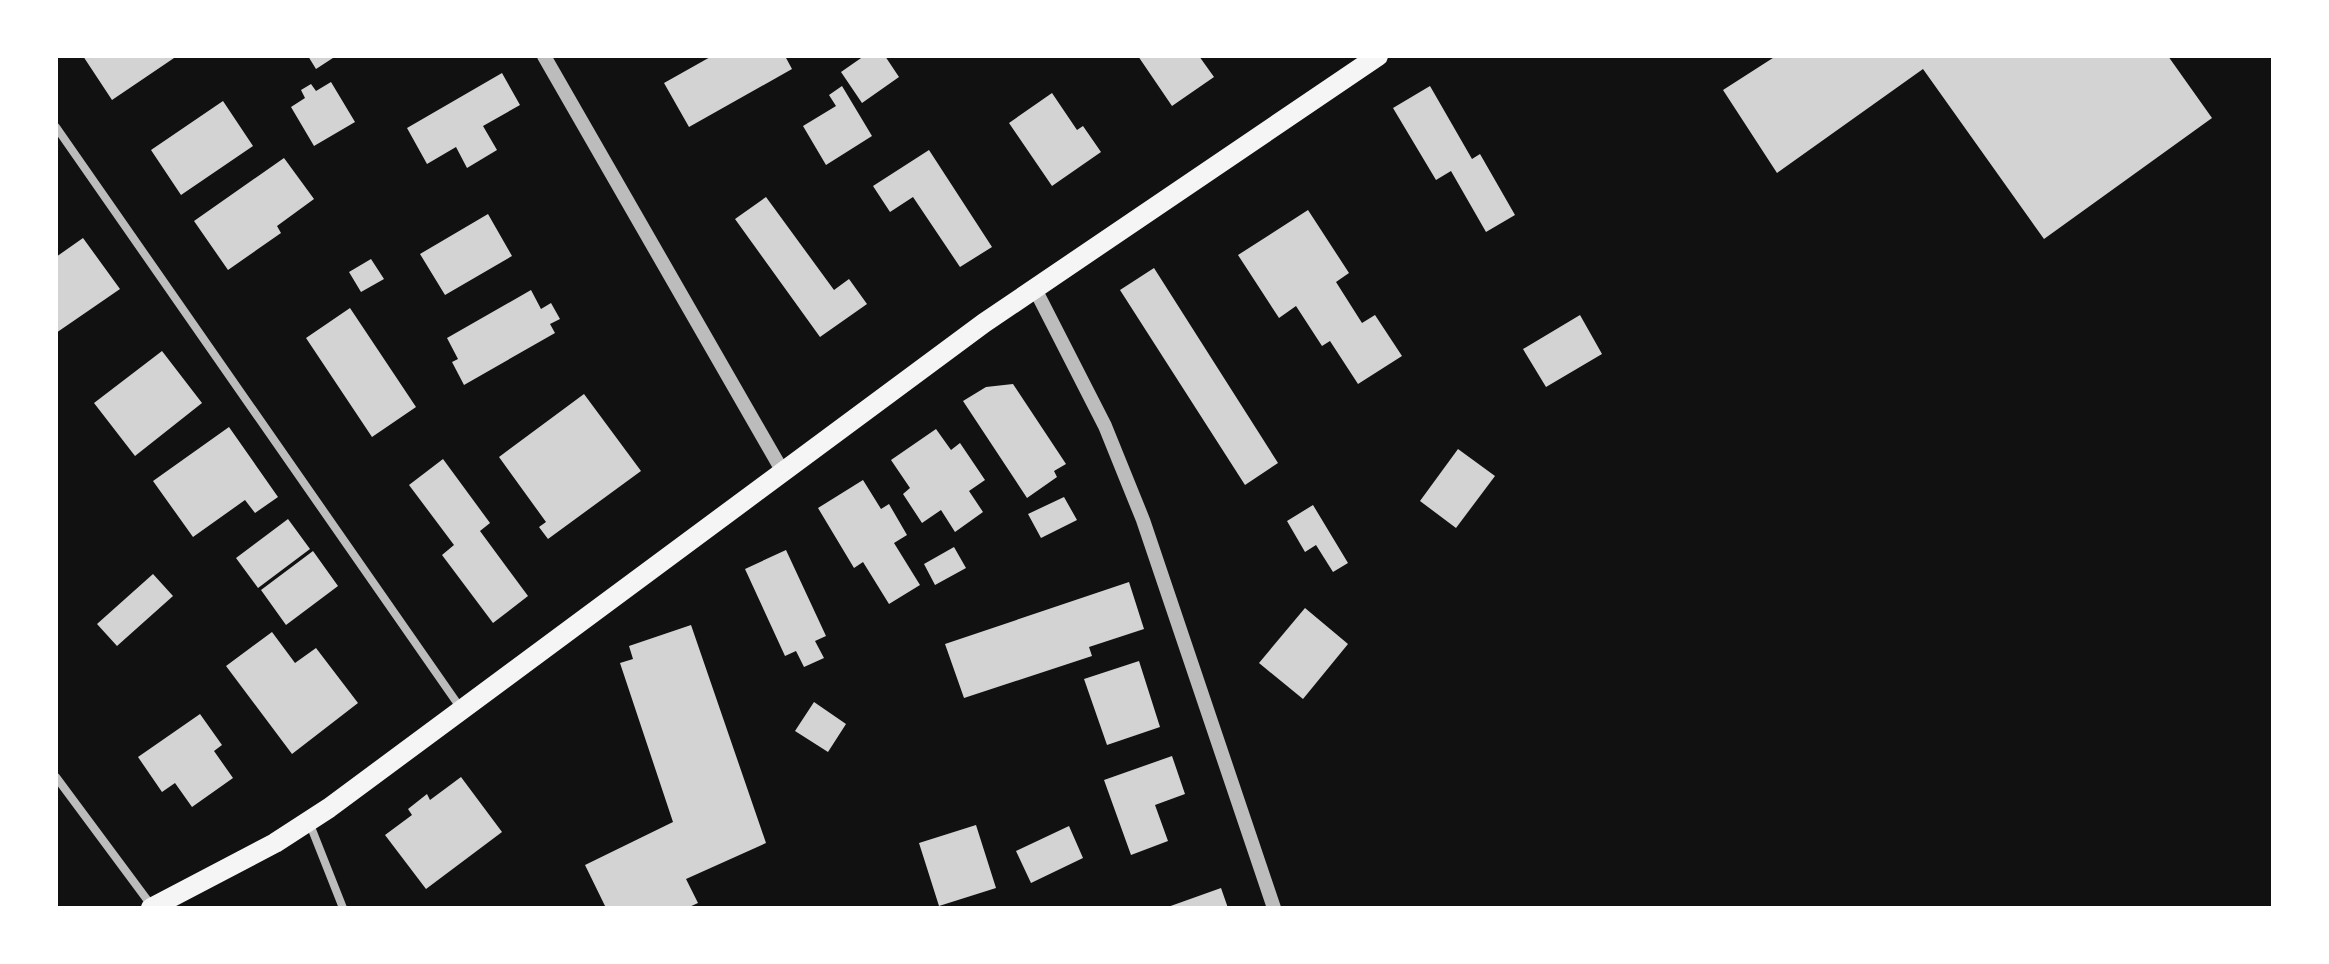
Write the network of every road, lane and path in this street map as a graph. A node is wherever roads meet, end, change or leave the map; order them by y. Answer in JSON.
{"nodes":[{"id":1,"x":544,"y":56,"type":"edge"},
{"id":2,"x":1378,"y":56,"type":"edge"},
{"id":3,"x":56,"y":127,"type":"edge"},
{"id":4,"x":1035,"y":289,"type":"junction"},
{"id":5,"x":783,"y":472,"type":"junction"},
{"id":6,"x":462,"y":710,"type":"junction"},
{"id":7,"x":56,"y":777,"type":"edge"},
{"id":8,"x":309,"y":821,"type":"junction"},
{"id":9,"x":152,"y":908,"type":"edge"},
{"id":10,"x":343,"y":908,"type":"edge"},
{"id":11,"x":1274,"y":908,"type":"edge"}],
"edges":[{"from":1,"to":5,"type":"street"},
{"from":2,"to":4,"type":"main road"},
{"from":3,"to":6,"type":"street"},
{"from":4,"to":5,"type":"main road"},
{"from":4,"to":11,"type":"street"},
{"from":5,"to":6,"type":"main road"},
{"from":6,"to":8,"type":"main road"},
{"from":7,"to":9,"type":"street"},
{"from":8,"to":9,"type":"main road"},
{"from":8,"to":10,"type":"street"}]}
